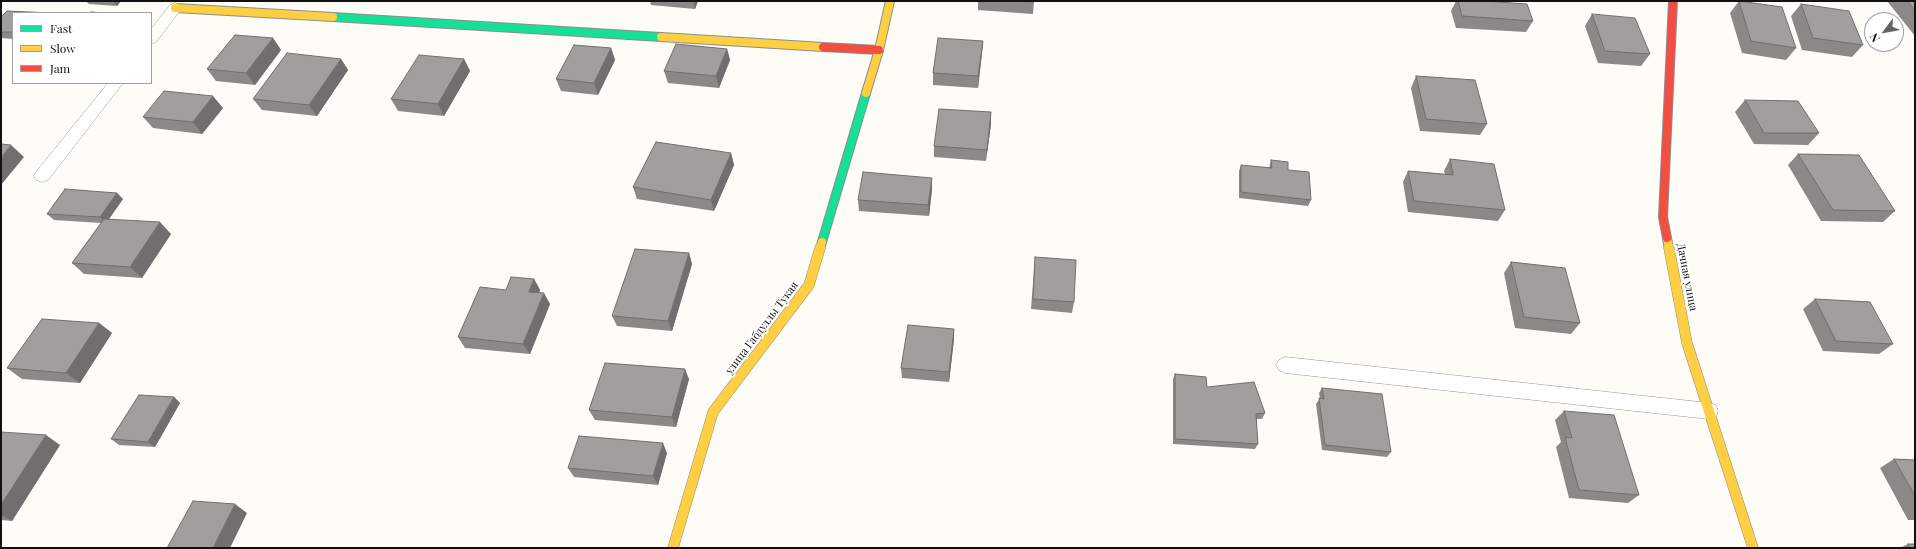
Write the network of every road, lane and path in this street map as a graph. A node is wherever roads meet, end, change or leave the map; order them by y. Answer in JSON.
{"nodes":[{"id":1,"x":890,"y":1,"type":"edge"},
{"id":2,"x":1673,"y":1,"type":"edge"},
{"id":3,"x":175,"y":8,"type":"joint"},
{"id":4,"x":152,"y":38,"type":"edge"},
{"id":5,"x":878,"y":50,"type":"junction"},
{"id":6,"x":115,"y":84,"type":"edge"},
{"id":7,"x":42,"y":176,"type":"dead end"},
{"id":8,"x":1285,"y":365,"type":"dead end"},
{"id":9,"x":1709,"y":411,"type":"junction"},
{"id":10,"x":673,"y":548,"type":"edge"},
{"id":11,"x":1753,"y":548,"type":"edge"}],
"edges":[{"from":1,"to":5,"type":"street","name":"улица Габдуллы Тукая"},
{"from":2,"to":9,"type":"street","name":"Дачная улица"},
{"from":3,"to":4,"type":"lane"},
{"from":3,"to":5,"type":"street"},
{"from":5,"to":10,"type":"street","name":"улица Габдуллы Тукая"},
{"from":6,"to":7,"type":"lane"},
{"from":8,"to":9,"type":"lane"},
{"from":9,"to":11,"type":"street","name":"Дачная улица"}]}
